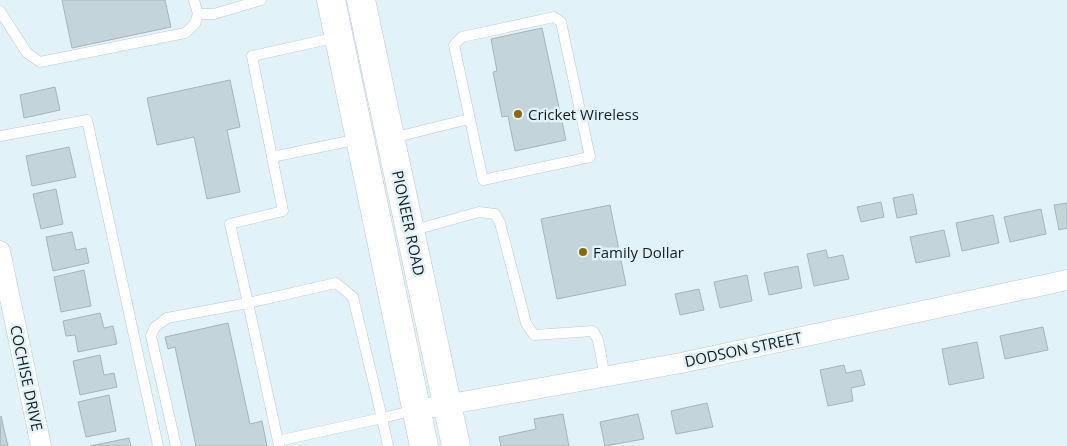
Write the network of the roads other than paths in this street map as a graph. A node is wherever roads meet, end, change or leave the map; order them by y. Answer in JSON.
{"nodes":[{"id":1,"x":194,"y":0,"type":"edge"},
{"id":2,"x":260,"y":0,"type":"edge"},
{"id":3,"x":331,"y":0,"type":"edge"},
{"id":4,"x":361,"y":0,"type":"edge"},
{"id":5,"x":0,"y":11,"type":"edge"},
{"id":6,"x":198,"y":14,"type":"junction"},
{"id":7,"x":339,"y":37,"type":"junction"},
{"id":8,"x":469,"y":119,"type":"junction"},
{"id":9,"x":390,"y":135,"type":"junction"},
{"id":10,"x":0,"y":136,"type":"edge"},
{"id":11,"x":360,"y":138,"type":"junction"},
{"id":12,"x":272,"y":157,"type":"junction"},
{"id":13,"x":410,"y":231,"type":"junction"},
{"id":14,"x":0,"y":251,"type":"edge"},
{"id":15,"x":1067,"y":280,"type":"edge"},
{"id":16,"x":248,"y":303,"type":"junction"},
{"id":17,"x":605,"y":377,"type":"junction"},
{"id":18,"x":448,"y":405,"type":"junction"},
{"id":19,"x":417,"y":410,"type":"junction"},
{"id":20,"x":382,"y":418,"type":"junction"},
{"id":21,"x":279,"y":444,"type":"edge"},
{"id":22,"x":41,"y":446,"type":"edge"},
{"id":23,"x":158,"y":446,"type":"edge"},
{"id":24,"x":176,"y":446,"type":"edge"},
{"id":25,"x":388,"y":446,"type":"edge"},
{"id":26,"x":424,"y":446,"type":"edge"},
{"id":27,"x":456,"y":446,"type":"edge"}],
"edges":[{"from":1,"to":6,"type":"lane"},
{"from":2,"to":6,"type":"lane"},
{"from":3,"to":7,"type":"main road","name":"PIONEER ROAD"},
{"from":4,"to":9,"type":"main road","name":"PIONEER ROAD"},
{"from":5,"to":6,"type":"lane"},
{"from":7,"to":11,"type":"main road","name":"PIONEER ROAD"},
{"from":7,"to":12,"type":"lane"},
{"from":8,"to":8,"type":"lane"},
{"from":8,"to":9,"type":"lane"},
{"from":9,"to":11,"type":"main road"},
{"from":9,"to":13,"type":"main road","name":"PIONEER ROAD"},
{"from":10,"to":23,"type":"lane"},
{"from":11,"to":12,"type":"lane"},
{"from":11,"to":19,"type":"main road","name":"PIONEER ROAD"},
{"from":12,"to":16,"type":"lane"},
{"from":13,"to":17,"type":"lane"},
{"from":13,"to":18,"type":"main road","name":"PIONEER ROAD"},
{"from":14,"to":22,"type":"street","name":"COCHISE DRIVE"},
{"from":15,"to":17,"type":"street","name":"DODSON STREET"},
{"from":16,"to":20,"type":"lane"},
{"from":16,"to":21,"type":"lane"},
{"from":16,"to":24,"type":"lane"},
{"from":17,"to":18,"type":"street","name":"DODSON STREET"},
{"from":18,"to":19,"type":"street","name":"DODSON STREET"},
{"from":18,"to":27,"type":"main road","name":"PIONEER ROAD"},
{"from":19,"to":20,"type":"lane"},
{"from":19,"to":26,"type":"main road","name":"PIONEER ROAD"},
{"from":20,"to":21,"type":"lane"},
{"from":20,"to":25,"type":"lane"}]}
